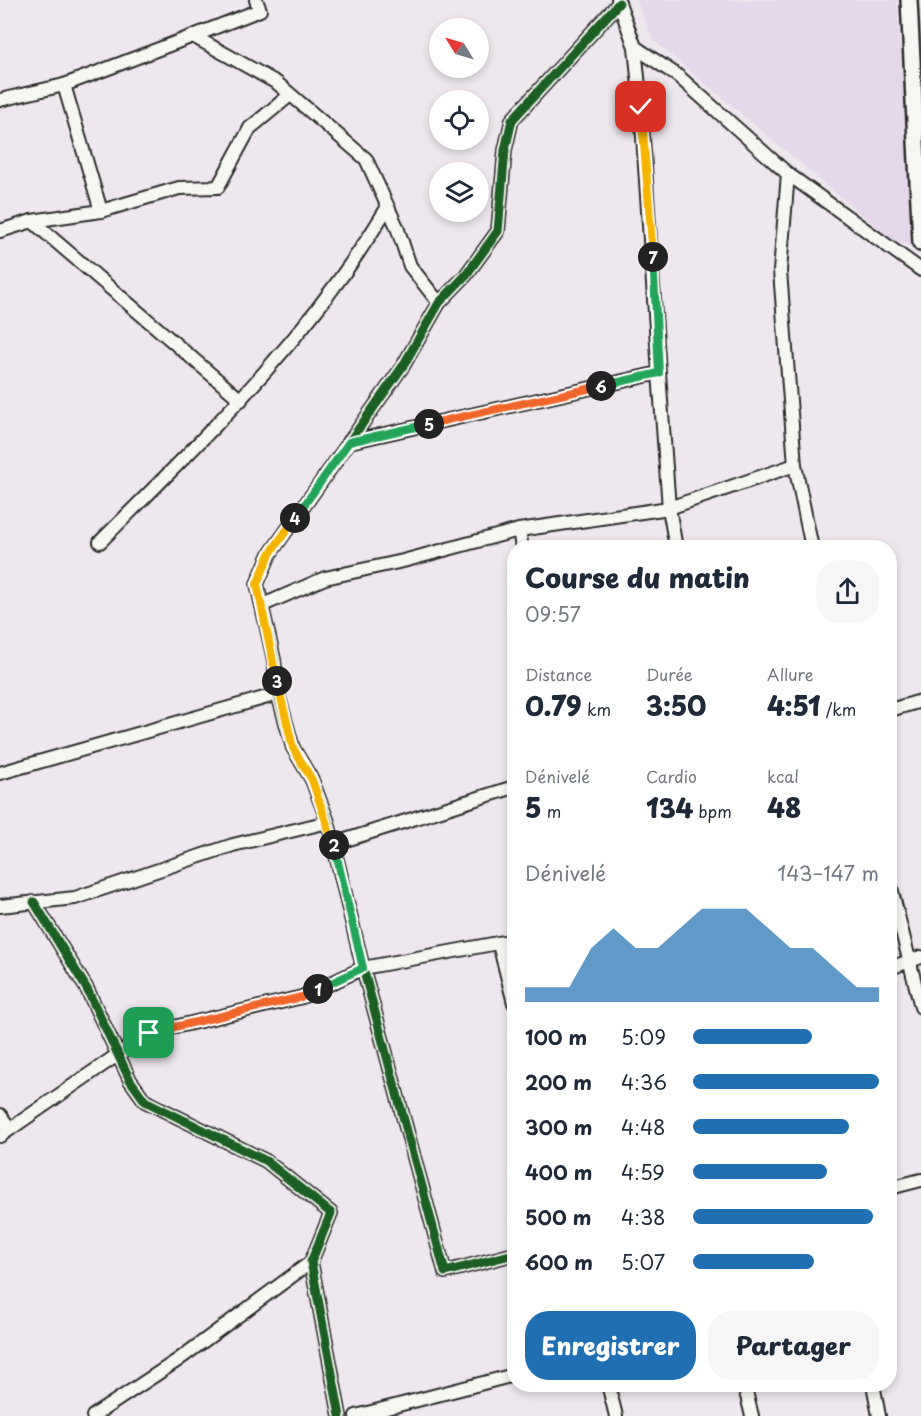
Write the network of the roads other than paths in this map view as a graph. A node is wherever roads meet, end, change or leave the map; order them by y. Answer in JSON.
{"nodes":[{"id":1,"x":256,"y":0,"type":"edge"},
{"id":2,"x":909,"y":0,"type":"edge"},
{"id":3,"x":618,"y":2,"type":"edge"},
{"id":4,"x":193,"y":36,"type":"junction"},
{"id":5,"x":635,"y":47,"type":"junction"},
{"id":6,"x":64,"y":85,"type":"junction"},
{"id":7,"x":290,"y":95,"type":"junction"},
{"id":8,"x":0,"y":100,"type":"edge"},
{"id":9,"x":789,"y":174,"type":"junction"},
{"id":10,"x":387,"y":208,"type":"junction"},
{"id":11,"x":101,"y":211,"type":"junction"},
{"id":12,"x":32,"y":221,"type":"junction"},
{"id":13,"x":0,"y":231,"type":"edge"},
{"id":14,"x":921,"y":243,"type":"edge"},
{"id":15,"x":921,"y":270,"type":"edge"},
{"id":16,"x":439,"y":303,"type":"junction"},
{"id":17,"x":659,"y":373,"type":"junction"},
{"id":18,"x":242,"y":400,"type":"junction"},
{"id":19,"x":349,"y":442,"type":"junction"},
{"id":20,"x":795,"y":465,"type":"junction"},
{"id":21,"x":669,"y":508,"type":"junction"},
{"id":22,"x":519,"y":531,"type":"junction"},
{"id":23,"x":521,"y":540,"type":"edge"},
{"id":24,"x":675,"y":540,"type":"edge"},
{"id":25,"x":810,"y":540,"type":"edge"},
{"id":26,"x":100,"y":542,"type":"dead end"},
{"id":27,"x":263,"y":604,"type":"junction"},
{"id":28,"x":279,"y":694,"type":"junction"},
{"id":29,"x":921,"y":701,"type":"edge"},
{"id":30,"x":897,"y":708,"type":"edge"},
{"id":31,"x":0,"y":773,"type":"edge"},
{"id":32,"x":507,"y":789,"type":"edge"},
{"id":33,"x":328,"y":822,"type":"junction"},
{"id":34,"x":333,"y":844,"type":"junction"},
{"id":35,"x":34,"y":902,"type":"junction"},
{"id":36,"x":897,"y":905,"type":"edge"},
{"id":37,"x":0,"y":906,"type":"edge"},
{"id":38,"x":507,"y":942,"type":"edge"},
{"id":39,"x":500,"y":944,"type":"junction"},
{"id":40,"x":915,"y":959,"type":"edge"},
{"id":41,"x":897,"y":965,"type":"edge"},
{"id":42,"x":363,"y":968,"type":"junction"},
{"id":43,"x":507,"y":974,"type":"edge"},
{"id":44,"x":921,"y":1007,"type":"edge"},
{"id":45,"x":118,"y":1053,"type":"junction"},
{"id":46,"x":0,"y":1115,"type":"edge"},
{"id":47,"x":5,"y":1133,"type":"edge"},
{"id":48,"x":921,"y":1180,"type":"edge"},
{"id":49,"x":897,"y":1186,"type":"edge"},
{"id":50,"x":507,"y":1256,"type":"edge"},
{"id":51,"x":311,"y":1262,"type":"junction"},
{"id":52,"x":507,"y":1377,"type":"edge"},
{"id":53,"x":610,"y":1392,"type":"edge"},
{"id":54,"x":746,"y":1392,"type":"edge"},
{"id":55,"x":874,"y":1392,"type":"edge"},
{"id":56,"x":93,"y":1416,"type":"edge"},
{"id":57,"x":340,"y":1416,"type":"edge"},
{"id":58,"x":356,"y":1416,"type":"edge"},
{"id":59,"x":616,"y":1416,"type":"edge"},
{"id":60,"x":752,"y":1416,"type":"edge"},
{"id":61,"x":879,"y":1416,"type":"edge"}],
"edges":[{"from":1,"to":4,"type":"street"},
{"from":2,"to":14,"type":"main road"},
{"from":3,"to":5,"type":"street"},
{"from":3,"to":16,"type":"street"},
{"from":4,"to":6,"type":"street"},
{"from":4,"to":7,"type":"street"},
{"from":5,"to":9,"type":"street"},
{"from":5,"to":17,"type":"street"},
{"from":6,"to":8,"type":"street"},
{"from":6,"to":11,"type":"street"},
{"from":7,"to":10,"type":"street"},
{"from":7,"to":11,"type":"street"},
{"from":9,"to":15,"type":"street"},
{"from":9,"to":20,"type":"street"},
{"from":10,"to":16,"type":"street"},
{"from":10,"to":18,"type":"street"},
{"from":11,"to":12,"type":"street"},
{"from":12,"to":13,"type":"street"},
{"from":12,"to":18,"type":"street"},
{"from":16,"to":19,"type":"street"},
{"from":17,"to":19,"type":"street"},
{"from":17,"to":21,"type":"street"},
{"from":18,"to":26,"type":"street"},
{"from":19,"to":27,"type":"street"},
{"from":20,"to":21,"type":"street"},
{"from":20,"to":25,"type":"street"},
{"from":21,"to":22,"type":"street"},
{"from":21,"to":24,"type":"street"},
{"from":22,"to":23,"type":"street"},
{"from":22,"to":27,"type":"street"},
{"from":27,"to":28,"type":"street"},
{"from":28,"to":31,"type":"street"},
{"from":28,"to":33,"type":"street"},
{"from":29,"to":30,"type":"street"},
{"from":32,"to":34,"type":"street"},
{"from":33,"to":34,"type":"street"},
{"from":33,"to":35,"type":"street"},
{"from":34,"to":42,"type":"street"},
{"from":35,"to":37,"type":"street"},
{"from":35,"to":45,"type":"street"},
{"from":36,"to":40,"type":"street"},
{"from":38,"to":39,"type":"street"},
{"from":39,"to":42,"type":"street"},
{"from":39,"to":43,"type":"street"},
{"from":40,"to":41,"type":"street"},
{"from":40,"to":44,"type":"street"},
{"from":42,"to":45,"type":"street"},
{"from":42,"to":50,"type":"street"},
{"from":45,"to":47,"type":"street"},
{"from":45,"to":51,"type":"street"},
{"from":46,"to":47,"type":"street"},
{"from":48,"to":49,"type":"street"},
{"from":51,"to":56,"type":"street"},
{"from":51,"to":57,"type":"street"},
{"from":52,"to":58,"type":"street"},
{"from":53,"to":59,"type":"street"},
{"from":54,"to":60,"type":"street"},
{"from":55,"to":61,"type":"street"}]}
